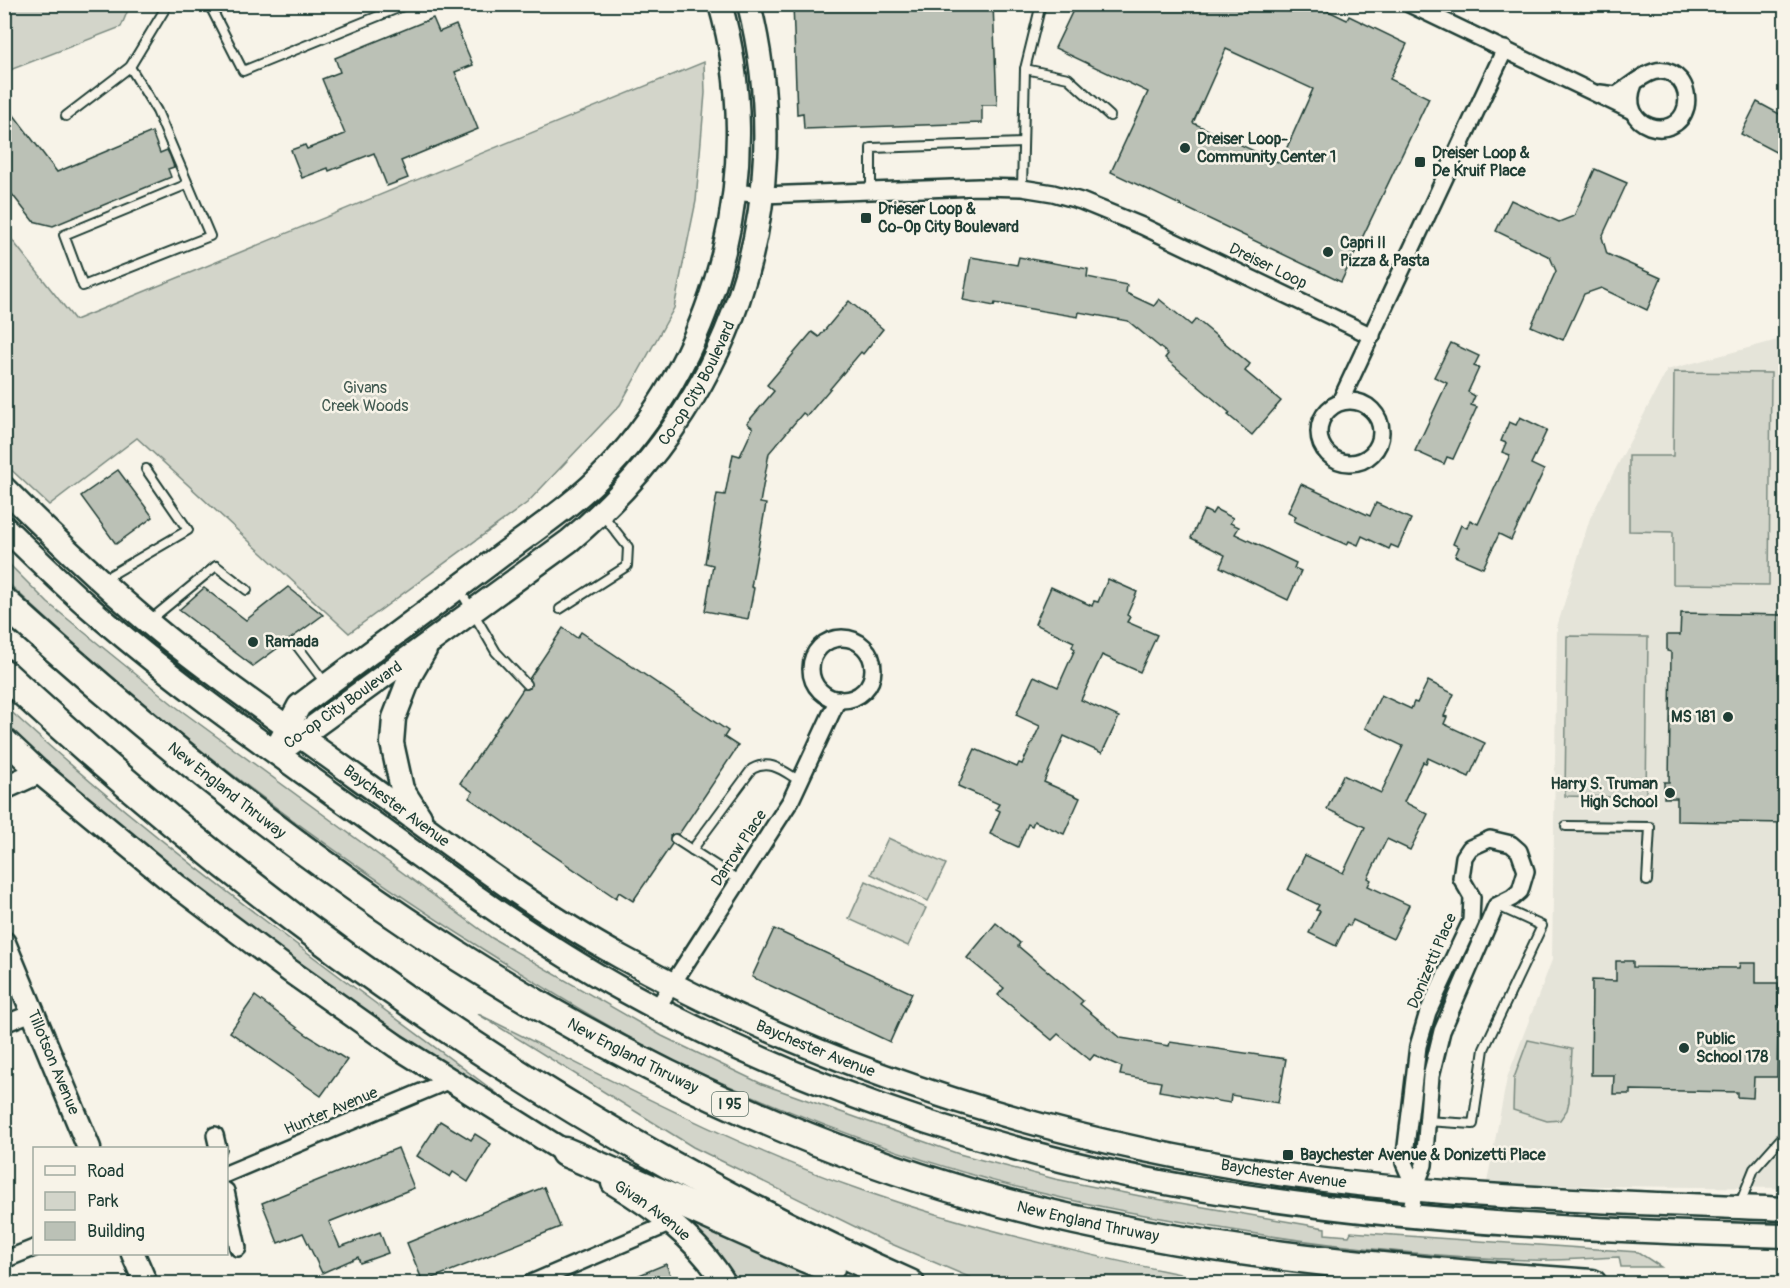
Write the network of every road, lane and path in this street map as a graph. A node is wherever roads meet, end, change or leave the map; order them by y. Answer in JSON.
{"nodes":[{"id":1,"x":168,"y":4,"type":"edge"},
{"id":2,"x":209,"y":4,"type":"edge"},
{"id":3,"x":408,"y":4,"type":"edge"},
{"id":4,"x":720,"y":4,"type":"edge"},
{"id":5,"x":749,"y":4,"type":"edge"},
{"id":6,"x":1041,"y":4,"type":"edge"},
{"id":7,"x":1409,"y":4,"type":"edge"},
{"id":8,"x":1505,"y":49,"type":"junction"},
{"id":9,"x":130,"y":67,"type":"junction"},
{"id":10,"x":1025,"y":69,"type":"junction"},
{"id":11,"x":1634,"y":84,"type":"junction"},
{"id":12,"x":1591,"y":91,"type":"junction"},
{"id":13,"x":1632,"y":111,"type":"junction"},
{"id":14,"x":66,"y":116,"type":"dead end"},
{"id":15,"x":1110,"y":116,"type":"dead end"},
{"id":16,"x":1023,"y":143,"type":"junction"},
{"id":17,"x":188,"y":184,"type":"junction"},
{"id":18,"x":1022,"y":188,"type":"junction"},
{"id":19,"x":871,"y":190,"type":"junction"},
{"id":20,"x":735,"y":192,"type":"junction"},
{"id":21,"x":762,"y":195,"type":"junction"},
{"id":22,"x":1372,"y":336,"type":"junction"},
{"id":23,"x":1341,"y":402,"type":"junction"},
{"id":24,"x":146,"y":469,"type":"dead end"},
{"id":25,"x":4,"y":489,"type":"edge"},
{"id":26,"x":584,"y":492,"type":"junction"},
{"id":27,"x":602,"y":514,"type":"junction"},
{"id":28,"x":4,"y":527,"type":"edge"},
{"id":29,"x":100,"y":581,"type":"junction"},
{"id":30,"x":459,"y":587,"type":"junction"},
{"id":31,"x":247,"y":590,"type":"dead end"},
{"id":32,"x":4,"y":602,"type":"edge"},
{"id":33,"x":560,"y":609,"type":"dead end"},
{"id":34,"x":472,"y":612,"type":"junction"},
{"id":35,"x":148,"y":622,"type":"junction"},
{"id":36,"x":429,"y":644,"type":"junction"},
{"id":37,"x":298,"y":647,"type":"dead end"},
{"id":38,"x":4,"y":674,"type":"edge"},
{"id":39,"x":526,"y":684,"type":"dead end"},
{"id":40,"x":327,"y":685,"type":"junction"},
{"id":41,"x":838,"y":699,"type":"junction"},
{"id":42,"x":294,"y":732,"type":"junction"},
{"id":43,"x":4,"y":739,"type":"edge"},
{"id":44,"x":275,"y":752,"type":"junction"},
{"id":45,"x":39,"y":772,"type":"junction"},
{"id":46,"x":802,"y":781,"type":"junction"},
{"id":47,"x":4,"y":788,"type":"edge"},
{"id":48,"x":1566,"y":825,"type":"dead end"},
{"id":49,"x":427,"y":828,"type":"junction"},
{"id":50,"x":675,"y":839,"type":"dead end"},
{"id":51,"x":692,"y":850,"type":"junction"},
{"id":52,"x":740,"y":881,"type":"junction"},
{"id":53,"x":1647,"y":881,"type":"dead end"},
{"id":54,"x":1496,"y":906,"type":"junction"},
{"id":55,"x":4,"y":943,"type":"edge"},
{"id":56,"x":672,"y":984,"type":"junction"},
{"id":57,"x":657,"y":1008,"type":"junction"},
{"id":58,"x":34,"y":1012,"type":"junction"},
{"id":59,"x":4,"y":1024,"type":"edge"},
{"id":60,"x":450,"y":1080,"type":"junction"},
{"id":61,"x":1426,"y":1121,"type":"junction"},
{"id":62,"x":1785,"y":1133,"type":"edge"},
{"id":63,"x":1776,"y":1144,"type":"junction"},
{"id":64,"x":1785,"y":1144,"type":"edge"},
{"id":65,"x":88,"y":1147,"type":"edge"},
{"id":66,"x":565,"y":1152,"type":"junction"},
{"id":67,"x":228,"y":1173,"type":"edge"},
{"id":68,"x":1415,"y":1188,"type":"junction"},
{"id":69,"x":228,"y":1200,"type":"edge"},
{"id":70,"x":1738,"y":1207,"type":"junction"},
{"id":71,"x":1785,"y":1209,"type":"edge"},
{"id":72,"x":1410,"y":1215,"type":"junction"},
{"id":73,"x":671,"y":1223,"type":"junction"},
{"id":74,"x":1785,"y":1236,"type":"edge"},
{"id":75,"x":33,"y":1248,"type":"edge"},
{"id":76,"x":238,"y":1248,"type":"dead end"},
{"id":77,"x":133,"y":1255,"type":"edge"},
{"id":78,"x":4,"y":1260,"type":"edge"},
{"id":79,"x":146,"y":1284,"type":"edge"},
{"id":80,"x":529,"y":1284,"type":"edge"},
{"id":81,"x":725,"y":1284,"type":"edge"},
{"id":82,"x":866,"y":1284,"type":"edge"},
{"id":83,"x":910,"y":1284,"type":"edge"},
{"id":84,"x":1592,"y":1284,"type":"edge"}],
"edges":[{"from":1,"to":9,"type":"lane"},
{"from":2,"to":3,"type":"lane"},
{"from":4,"to":20,"type":"main road","name":"Co-op City Boulevard"},
{"from":5,"to":21,"type":"main road","name":"Co-op City Boulevard"},
{"from":6,"to":10,"type":"lane"},
{"from":7,"to":8,"type":"street"},
{"from":8,"to":12,"type":"street"},
{"from":8,"to":22,"type":"street"},
{"from":9,"to":14,"type":"lane"},
{"from":9,"to":17,"type":"lane"},
{"from":10,"to":15,"type":"lane"},
{"from":10,"to":16,"type":"lane"},
{"from":11,"to":12,"type":"street"},
{"from":11,"to":13,"type":"street"},
{"from":11,"to":13,"type":"street"},
{"from":12,"to":13,"type":"street"},
{"from":16,"to":18,"type":"lane"},
{"from":16,"to":19,"type":"lane"},
{"from":17,"to":17,"type":"lane"},
{"from":18,"to":19,"type":"street","name":"Dreiser Loop"},
{"from":18,"to":22,"type":"street","name":"Dreiser Loop"},
{"from":19,"to":21,"type":"street","name":"Dreiser Loop"},
{"from":20,"to":21,"type":"street","name":"Dreiser Loop"},
{"from":20,"to":26,"type":"main road","name":"Co-op City Boulevard"},
{"from":21,"to":27,"type":"main road","name":"Co-op City Boulevard"},
{"from":22,"to":23,"type":"street"},
{"from":23,"to":23,"type":"street"},
{"from":24,"to":29,"type":"lane"},
{"from":25,"to":29,"type":"main road","name":"Baychester Avenue"},
{"from":26,"to":27,"type":"main road"},
{"from":26,"to":30,"type":"main road","name":"Co-op City Boulevard"},
{"from":27,"to":33,"type":"lane"},
{"from":27,"to":34,"type":"main road","name":"Co-op City Boulevard"},
{"from":28,"to":44,"type":"main road","name":"Baychester Avenue"},
{"from":29,"to":35,"type":"main road","name":"Baychester Avenue"},
{"from":30,"to":34,"type":"lane"},
{"from":30,"to":40,"type":"main road","name":"Co-op City Boulevard"},
{"from":31,"to":35,"type":"lane"},
{"from":32,"to":84,"type":"highway","name":"New England Thruway","number":"I 95"},
{"from":34,"to":36,"type":"main road","name":"Co-op City Boulevard"},
{"from":34,"to":39,"type":"lane"},
{"from":35,"to":42,"type":"main road","name":"Baychester Avenue"},
{"from":36,"to":42,"type":"main road","name":"Co-op City Boulevard"},
{"from":36,"to":49,"type":"main road"},
{"from":37,"to":40,"type":"lane"},
{"from":38,"to":83,"type":"highway"},
{"from":40,"to":42,"type":"main road","name":"Co-op City Boulevard"},
{"from":41,"to":41,"type":"street"},
{"from":41,"to":46,"type":"street","name":"Darrow Place"},
{"from":42,"to":44,"type":"main road","name":"Co-op City Boulevard"},
{"from":42,"to":49,"type":"main road","name":"Baychester Avenue"},
{"from":43,"to":45,"type":"main road"},
{"from":44,"to":57,"type":"main road","name":"Baychester Avenue"},
{"from":45,"to":47,"type":"main road"},
{"from":45,"to":60,"type":"main road"},
{"from":46,"to":51,"type":"lane"},
{"from":46,"to":52,"type":"street","name":"Darrow Place"},
{"from":48,"to":53,"type":"lane"},
{"from":49,"to":56,"type":"main road","name":"Baychester Avenue"},
{"from":50,"to":51,"type":"lane"},
{"from":51,"to":52,"type":"lane"},
{"from":52,"to":56,"type":"street","name":"Darrow Place"},
{"from":54,"to":61,"type":"street"},
{"from":54,"to":61,"type":"lane"},
{"from":54,"to":68,"type":"street","name":"Donizetti Place"},
{"from":55,"to":58,"type":"main road","name":"Tillotson Avenue"},
{"from":56,"to":57,"type":"street","name":"Darrow Place"},
{"from":56,"to":68,"type":"main road","name":"Baychester Avenue"},
{"from":57,"to":72,"type":"main road","name":"Baychester Avenue"},
{"from":58,"to":59,"type":"street"},
{"from":58,"to":65,"type":"main road","name":"Tillotson Avenue"},
{"from":60,"to":66,"type":"main road"},
{"from":60,"to":67,"type":"street","name":"Hunter Avenue"},
{"from":61,"to":68,"type":"street"},
{"from":62,"to":63,"type":"lane"},
{"from":63,"to":64,"type":"lane"},
{"from":63,"to":70,"type":"lane"},
{"from":66,"to":73,"type":"main road","name":"Givan Avenue"},
{"from":66,"to":82,"type":"highway"},
{"from":68,"to":70,"type":"main road","name":"Baychester Avenue"},
{"from":68,"to":72,"type":"street"},
{"from":69,"to":76,"type":"street"},
{"from":70,"to":71,"type":"main road","name":"Baychester Avenue"},
{"from":72,"to":74,"type":"main road","name":"Baychester Avenue"},
{"from":73,"to":80,"type":"street"},
{"from":73,"to":81,"type":"main road","name":"Givan Avenue"},
{"from":75,"to":78,"type":"street"},
{"from":77,"to":79,"type":"main road"}]}
